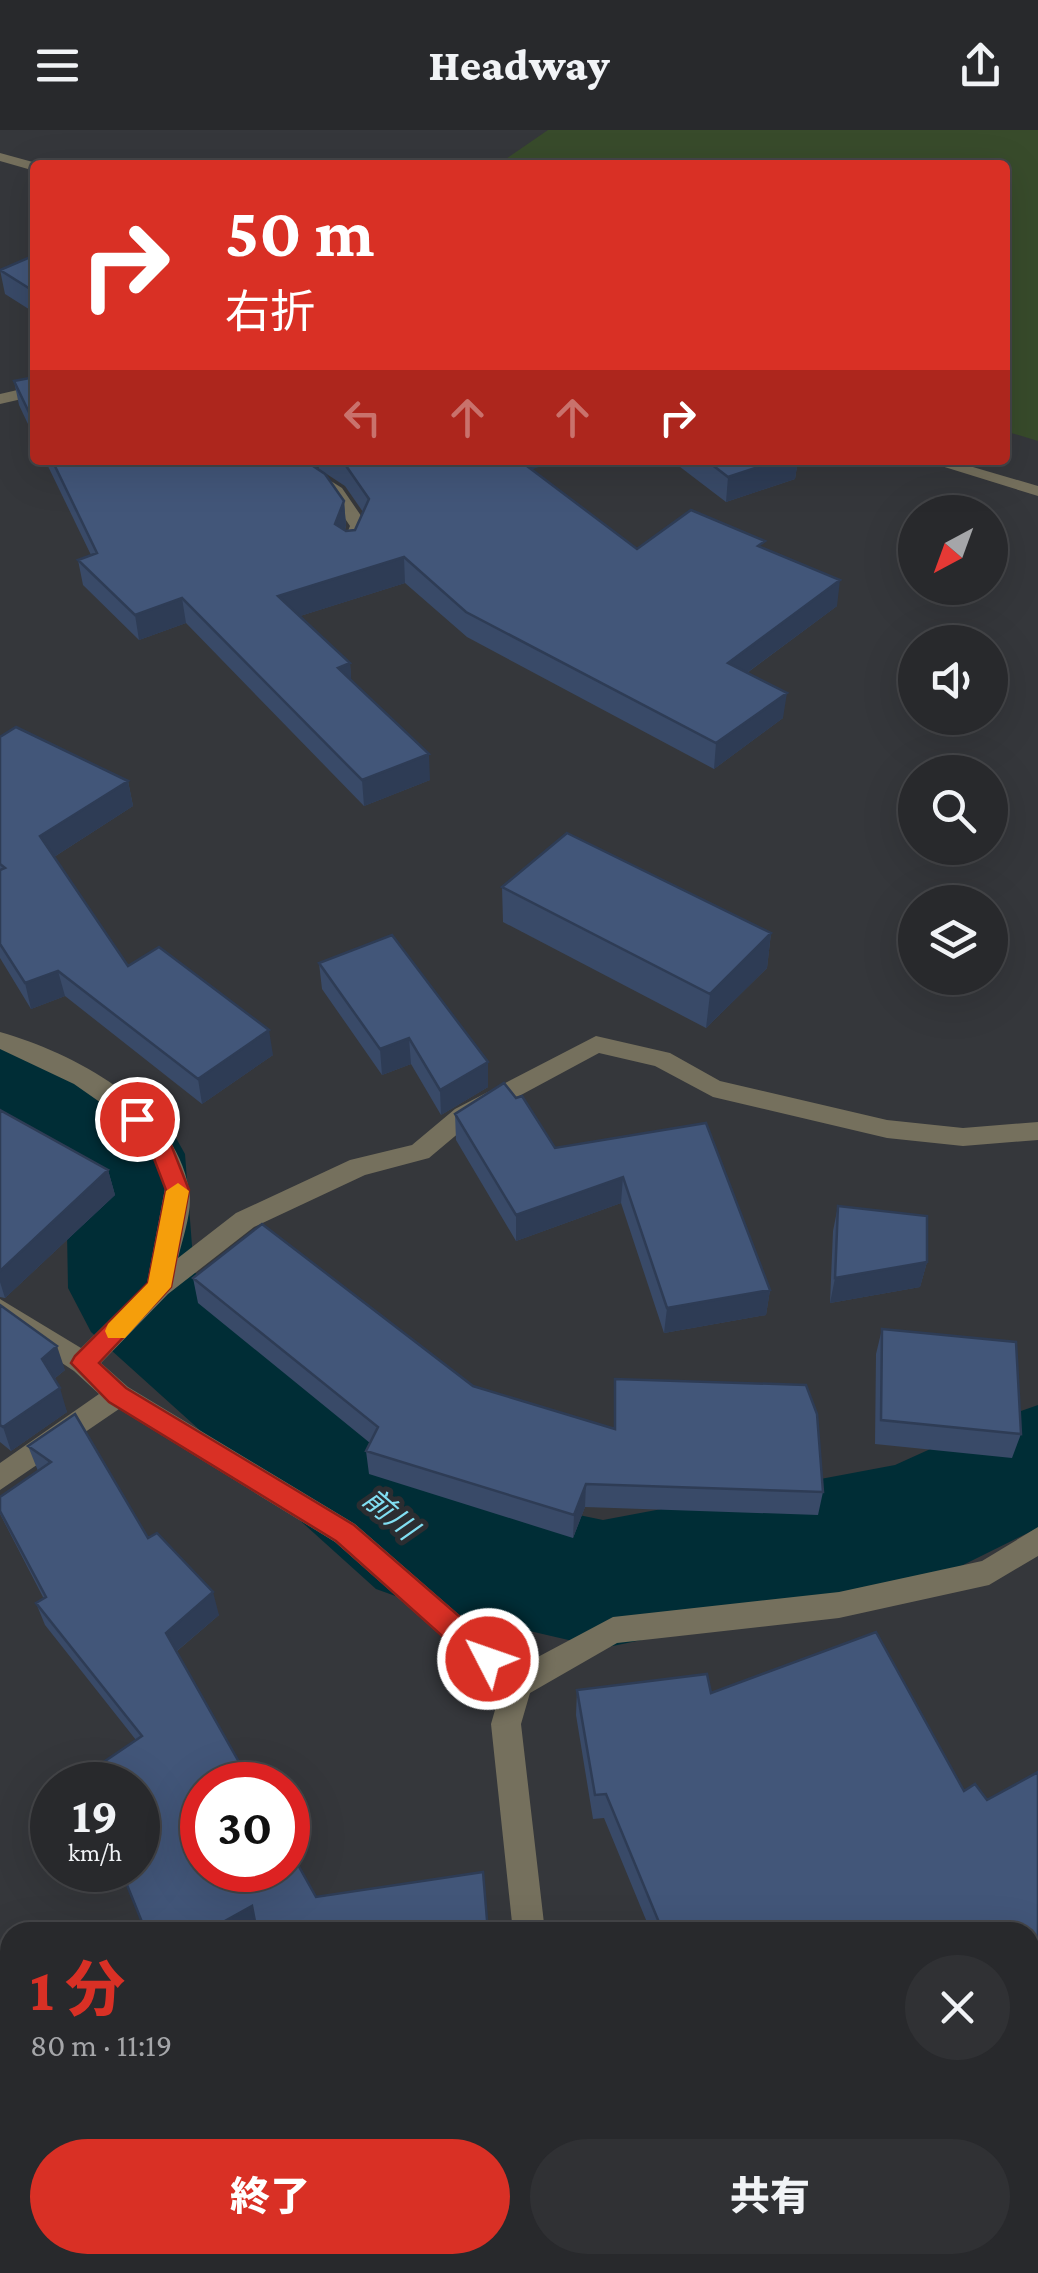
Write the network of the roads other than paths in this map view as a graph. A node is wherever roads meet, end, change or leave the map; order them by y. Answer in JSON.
{"nodes":[{"id":1,"x":0,"y":156,"type":"edge"},
{"id":2,"x":30,"y":165,"type":"edge"},
{"id":3,"x":30,"y":391,"type":"edge"},
{"id":4,"x":0,"y":399,"type":"edge"},
{"id":5,"x":306,"y":465,"type":"edge"},
{"id":6,"x":947,"y":465,"type":"edge"},
{"id":7,"x":1038,"y":491,"type":"edge"},
{"id":8,"x":350,"y":548,"type":"edge"},
{"id":9,"x":0,"y":1040,"type":"edge"},
{"id":10,"x":1038,"y":1131,"type":"edge"},
{"id":11,"x":159,"y":1287,"type":"junction"},
{"id":12,"x":0,"y":1308,"type":"edge"},
{"id":13,"x":83,"y":1363,"type":"junction"},
{"id":14,"x":118,"y":1395,"type":"junction"},
{"id":15,"x":0,"y":1478,"type":"edge"},
{"id":16,"x":1038,"y":1540,"type":"edge"},
{"id":17,"x":517,"y":1684,"type":"junction"},
{"id":18,"x":528,"y":1922,"type":"edge"}],
"edges":[{"from":1,"to":2,"type":"street"},
{"from":3,"to":4,"type":"street"},
{"from":5,"to":8,"type":"street"},
{"from":6,"to":7,"type":"street"},
{"from":9,"to":11,"type":"street"},
{"from":10,"to":11,"type":"street"},
{"from":11,"to":13,"type":"street"},
{"from":12,"to":13,"type":"street"},
{"from":13,"to":14,"type":"street"},
{"from":14,"to":15,"type":"street"},
{"from":14,"to":17,"type":"street"},
{"from":16,"to":17,"type":"street"},
{"from":17,"to":18,"type":"street"}]}
